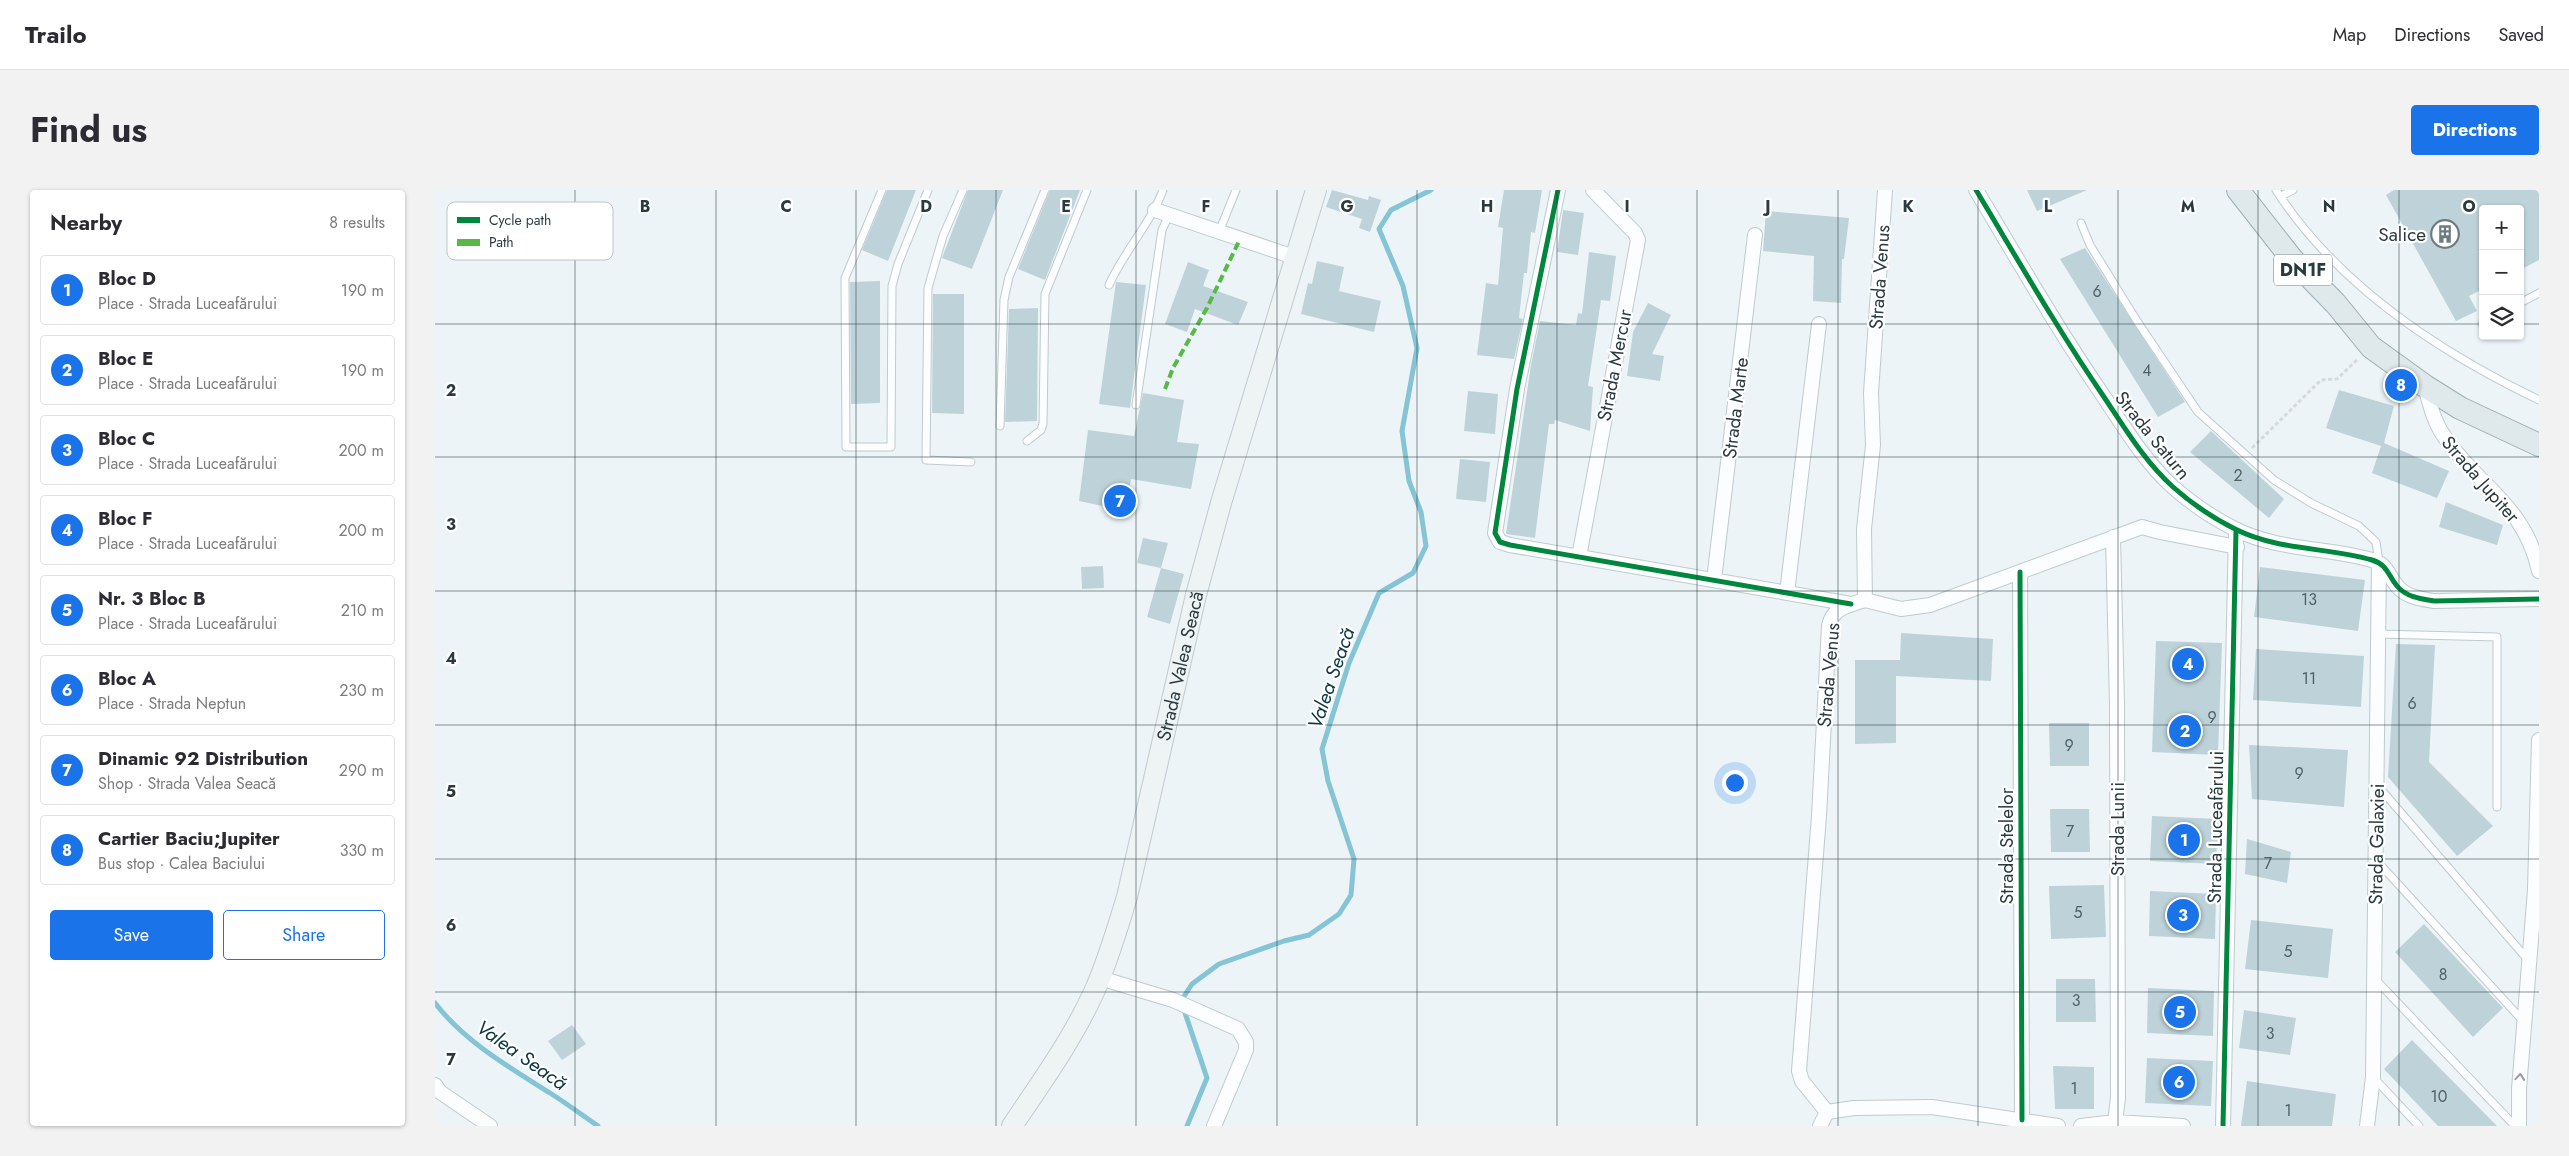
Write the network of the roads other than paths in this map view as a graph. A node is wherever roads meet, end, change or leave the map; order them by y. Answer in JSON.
{"nodes":[{"id":1,"x":882,"y":190,"type":"edge"},
{"id":2,"x":928,"y":190,"type":"edge"},
{"id":3,"x":963,"y":190,"type":"edge"},
{"id":4,"x":1045,"y":190,"type":"edge"},
{"id":5,"x":1087,"y":190,"type":"edge"},
{"id":6,"x":1163,"y":190,"type":"edge"},
{"id":7,"x":1236,"y":190,"type":"edge"},
{"id":8,"x":1316,"y":190,"type":"edge"},
{"id":9,"x":1558,"y":190,"type":"edge"},
{"id":10,"x":1593,"y":190,"type":"edge"},
{"id":11,"x":1885,"y":190,"type":"edge"},
{"id":12,"x":1977,"y":190,"type":"edge"},
{"id":13,"x":2238,"y":190,"type":"edge"},
{"id":14,"x":2293,"y":190,"type":"edge"},
{"id":15,"x":2279,"y":193,"type":"edge"},
{"id":16,"x":1162,"y":212,"type":"junction"},
{"id":17,"x":2081,"y":223,"type":"dead end"},
{"id":18,"x":1219,"y":232,"type":"junction"},
{"id":19,"x":1755,"y":235,"type":"dead end"},
{"id":20,"x":1295,"y":257,"type":"junction"},
{"id":21,"x":1109,"y":285,"type":"dead end"},
{"id":22,"x":2539,"y":293,"type":"edge"},
{"id":23,"x":2524,"y":301,"type":"edge"},
{"id":24,"x":1819,"y":324,"type":"dead end"},
{"id":25,"x":2425,"y":386,"type":"junction"},
{"id":26,"x":2539,"y":400,"type":"edge"},
{"id":27,"x":1136,"y":404,"type":"dead end"},
{"id":28,"x":1000,"y":426,"type":"dead end"},
{"id":29,"x":1027,"y":441,"type":"dead end"},
{"id":30,"x":2539,"y":444,"type":"edge"},
{"id":31,"x":971,"y":462,"type":"dead end"},
{"id":32,"x":2236,"y":530,"type":"junction"},
{"id":33,"x":2113,"y":537,"type":"junction"},
{"id":34,"x":2237,"y":547,"type":"junction"},
{"id":35,"x":1579,"y":557,"type":"junction"},
{"id":36,"x":2379,"y":563,"type":"junction"},
{"id":37,"x":2538,"y":565,"type":"edge"},
{"id":38,"x":2020,"y":572,"type":"junction"},
{"id":39,"x":1715,"y":580,"type":"junction"},
{"id":40,"x":1787,"y":593,"type":"junction"},
{"id":41,"x":2539,"y":599,"type":"edge"},
{"id":42,"x":1858,"y":602,"type":"junction"},
{"id":43,"x":2378,"y":634,"type":"junction"},
{"id":44,"x":2539,"y":740,"type":"edge"},
{"id":45,"x":2376,"y":784,"type":"junction"},
{"id":46,"x":2497,"y":808,"type":"dead end"},
{"id":47,"x":2375,"y":860,"type":"junction"},
{"id":48,"x":2530,"y":962,"type":"junction"},
{"id":49,"x":2374,"y":977,"type":"junction"},
{"id":50,"x":1100,"y":978,"type":"junction"},
{"id":51,"x":2525,"y":1023,"type":"junction"},
{"id":52,"x":2373,"y":1077,"type":"junction"},
{"id":53,"x":437,"y":1090,"type":"edge"},
{"id":54,"x":1827,"y":1112,"type":"junction"},
{"id":55,"x":2022,"y":1120,"type":"junction"},
{"id":56,"x":2115,"y":1122,"type":"junction"},
{"id":57,"x":490,"y":1126,"type":"edge"},
{"id":58,"x":1011,"y":1126,"type":"edge"},
{"id":59,"x":1214,"y":1126,"type":"edge"},
{"id":60,"x":1820,"y":1126,"type":"edge"},
{"id":61,"x":2058,"y":1126,"type":"edge"},
{"id":62,"x":2081,"y":1126,"type":"edge"},
{"id":63,"x":2183,"y":1126,"type":"edge"},
{"id":64,"x":2223,"y":1126,"type":"edge"},
{"id":65,"x":2367,"y":1126,"type":"edge"},
{"id":66,"x":2419,"y":1126,"type":"edge"},
{"id":67,"x":2515,"y":1126,"type":"edge"},
{"id":68,"x":2519,"y":1126,"type":"edge"}],
"edges":[{"from":1,"to":2,"type":"lane"},
{"from":3,"to":31,"type":"lane"},
{"from":4,"to":28,"type":"lane"},
{"from":5,"to":29,"type":"lane"},
{"from":6,"to":16,"type":"lane"},
{"from":7,"to":18,"type":"lane"},
{"from":8,"to":20,"type":"main road","name":"Strada Valea Seacă"},
{"from":9,"to":35,"type":"street"},
{"from":10,"to":35,"type":"street","name":"Strada Mercur"},
{"from":11,"to":42,"type":"street","name":"Strada Venus"},
{"from":12,"to":32,"type":"street","name":"Strada Saturn"},
{"from":13,"to":25,"type":"main road","number":"DN1F"},
{"from":14,"to":15,"type":"lane"},
{"from":15,"to":26,"type":"lane"},
{"from":16,"to":18,"type":"street"},
{"from":16,"to":21,"type":"lane"},
{"from":16,"to":27,"type":"lane"},
{"from":17,"to":36,"type":"lane"},
{"from":18,"to":20,"type":"street"},
{"from":19,"to":39,"type":"street","name":"Strada Marte"},
{"from":20,"to":50,"type":"main road","name":"Strada Valea Seacă"},
{"from":22,"to":23,"type":"lane"},
{"from":24,"to":40,"type":"street"},
{"from":25,"to":30,"type":"main road","number":"DN1F"},
{"from":25,"to":37,"type":"street","name":"Strada Jupiter"},
{"from":32,"to":34,"type":"street","name":"Strada Luceafărului"},
{"from":32,"to":36,"type":"street","name":"Strada Saturn"},
{"from":33,"to":34,"type":"street"},
{"from":33,"to":38,"type":"street"},
{"from":33,"to":56,"type":"street","name":"Strada Lunii"},
{"from":34,"to":64,"type":"street","name":"Strada Luceafărului"},
{"from":35,"to":39,"type":"street"},
{"from":36,"to":41,"type":"street"},
{"from":36,"to":43,"type":"street","name":"Strada Galaxiei"},
{"from":38,"to":42,"type":"street"},
{"from":38,"to":55,"type":"street","name":"Strada Stelelor"},
{"from":39,"to":40,"type":"street"},
{"from":40,"to":42,"type":"street"},
{"from":42,"to":54,"type":"street","name":"Strada Venus"},
{"from":43,"to":45,"type":"street","name":"Strada Galaxiei"},
{"from":43,"to":46,"type":"lane"},
{"from":44,"to":48,"type":"street"},
{"from":45,"to":47,"type":"street","name":"Strada Galaxiei"},
{"from":45,"to":48,"type":"lane"},
{"from":47,"to":49,"type":"street","name":"Strada Galaxiei"},
{"from":47,"to":51,"type":"lane"},
{"from":48,"to":51,"type":"street"},
{"from":49,"to":52,"type":"street","name":"Strada Galaxiei"},
{"from":49,"to":67,"type":"lane"},
{"from":50,"to":58,"type":"main road","name":"Strada Valea Seacă"},
{"from":50,"to":59,"type":"street"},
{"from":68,"to":51,"type":"street","one_way":true},
{"from":52,"to":65,"type":"street","name":"Strada Galaxiei"},
{"from":52,"to":66,"type":"lane"},
{"from":53,"to":57,"type":"street"},
{"from":54,"to":55,"type":"street"},
{"from":54,"to":60,"type":"street"},
{"from":55,"to":61,"type":"street"},
{"from":56,"to":62,"type":"street"},
{"from":56,"to":63,"type":"street"}]}
